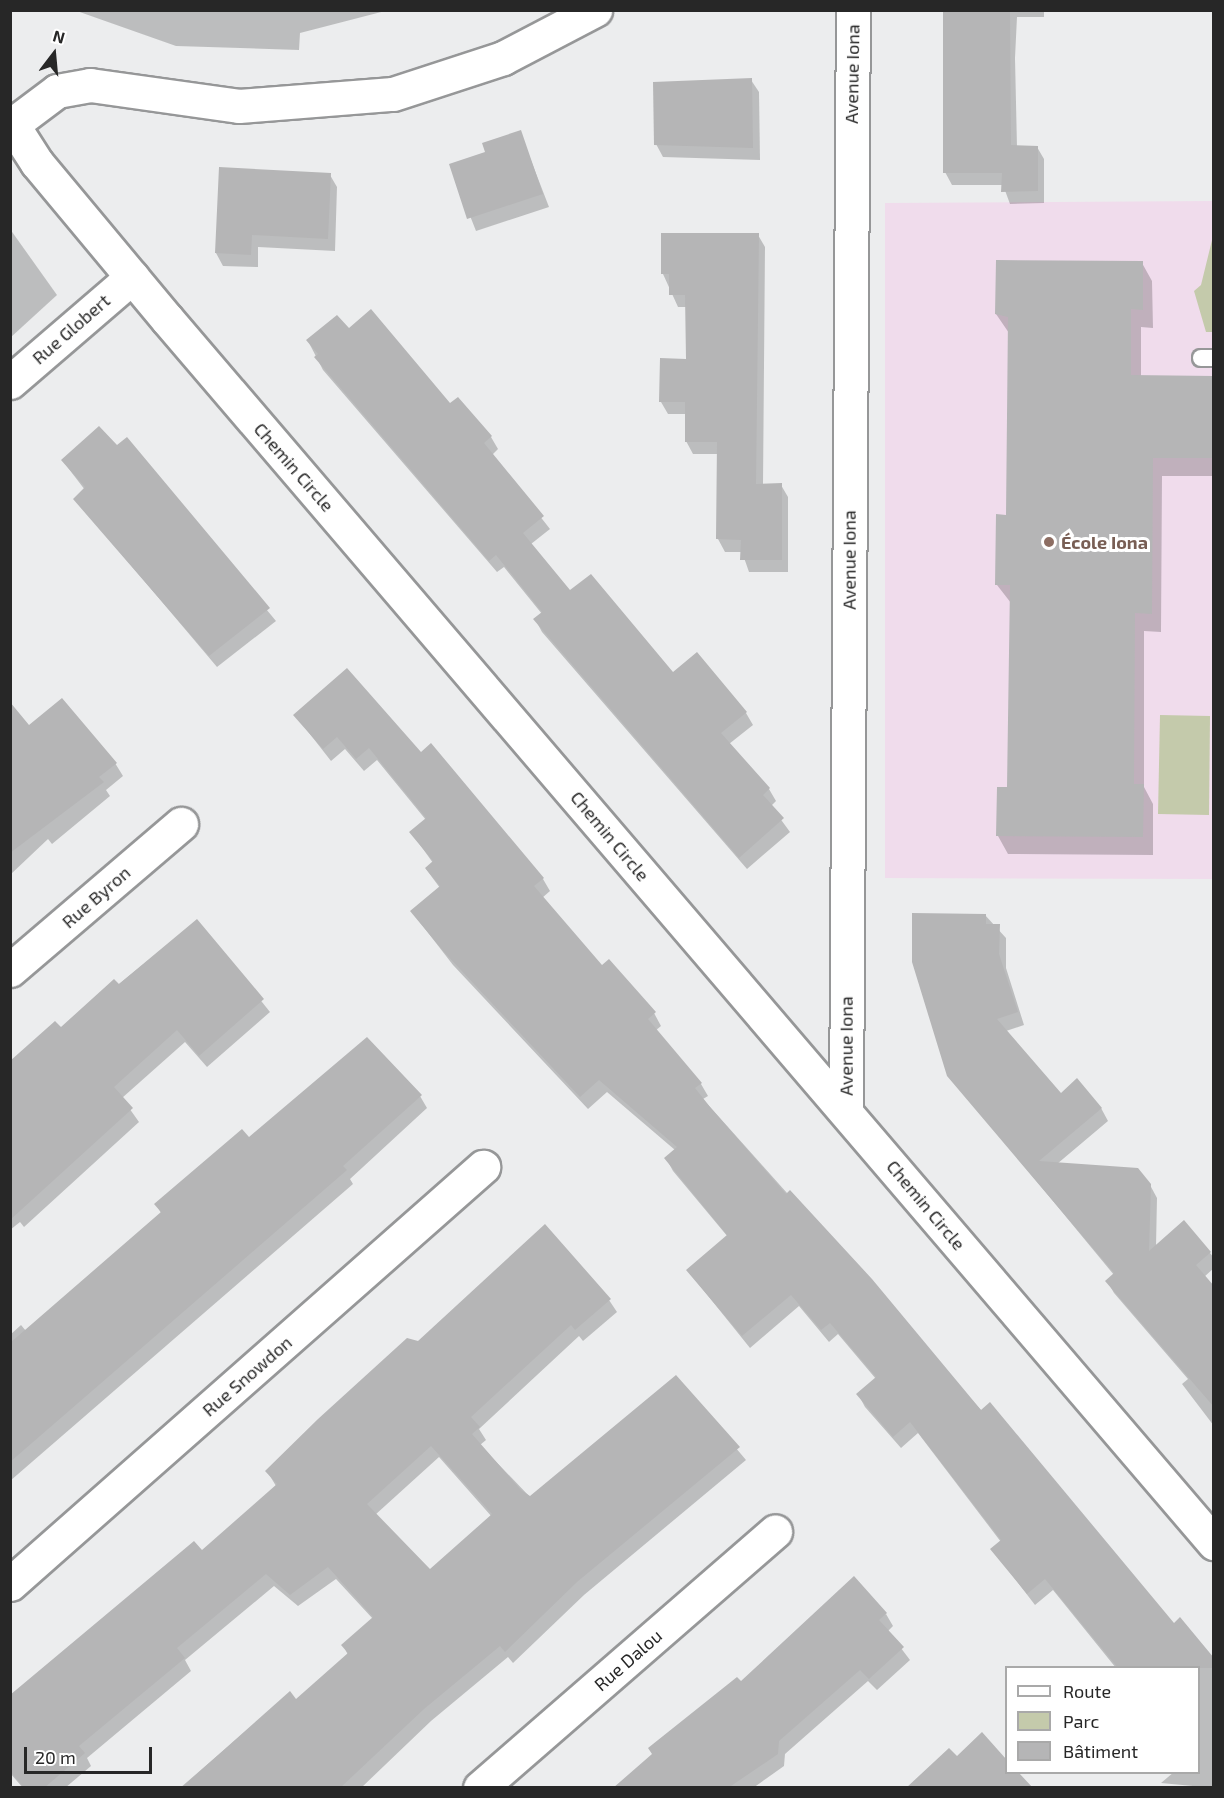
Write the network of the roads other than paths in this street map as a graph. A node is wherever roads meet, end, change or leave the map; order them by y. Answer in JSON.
{"nodes":[{"id":1,"x":595,"y":10,"type":"edge"},
{"id":2,"x":853,"y":10,"type":"edge"},
{"id":3,"x":12,"y":123,"type":"edge"},
{"id":4,"x":132,"y":277,"type":"junction"},
{"id":5,"x":10,"y":382,"type":"edge"},
{"id":6,"x":181,"y":824,"type":"dead end"},
{"id":7,"x":10,"y":970,"type":"edge"},
{"id":8,"x":846,"y":1110,"type":"junction"},
{"id":9,"x":483,"y":1167,"type":"dead end"},
{"id":10,"x":775,"y":1532,"type":"dead end"},
{"id":11,"x":1214,"y":1543,"type":"edge"},
{"id":12,"x":10,"y":1584,"type":"edge"},
{"id":13,"x":480,"y":1788,"type":"edge"}],
"edges":[{"from":1,"to":3,"type":"street","name":"Chemin Circle"},
{"from":2,"to":8,"type":"street","name":"Avenue Iona"},
{"from":3,"to":4,"type":"street","name":"Chemin Circle"},
{"from":4,"to":5,"type":"street","name":"Rue Globert"},
{"from":4,"to":8,"type":"street","name":"Chemin Circle"},
{"from":6,"to":7,"type":"street","name":"Rue Byron"},
{"from":8,"to":11,"type":"street","name":"Chemin Circle"},
{"from":9,"to":12,"type":"street","name":"Rue Snowdon"},
{"from":10,"to":13,"type":"street","name":"Rue Dalou"}]}
